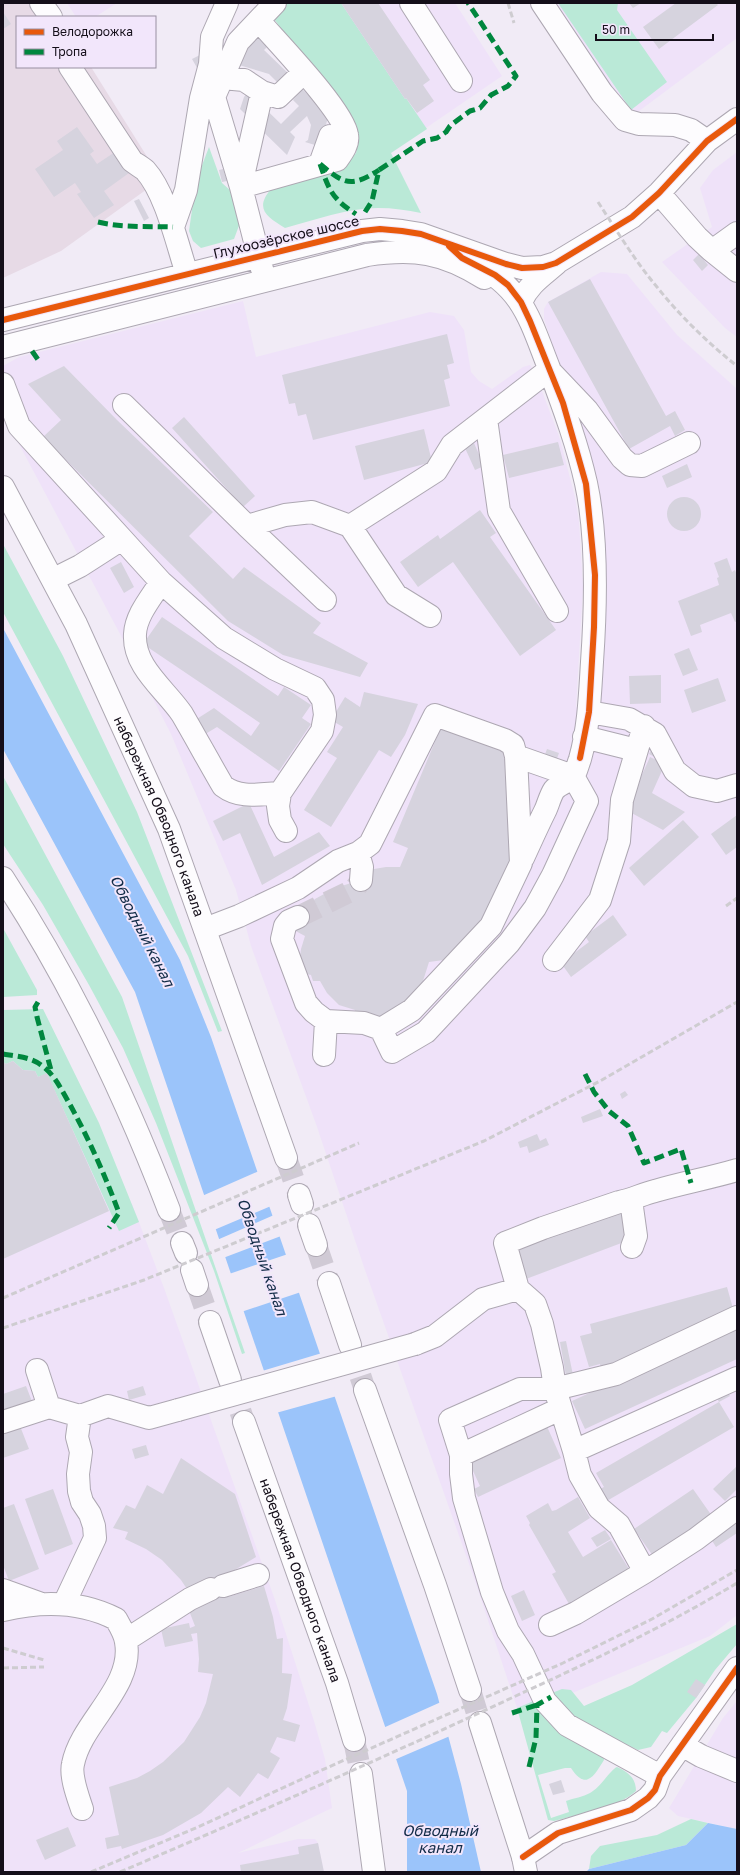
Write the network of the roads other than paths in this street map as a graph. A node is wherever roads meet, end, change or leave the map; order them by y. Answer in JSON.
{"nodes":[{"id":1,"x":41,"y":3,"type":"edge"},
{"id":2,"x":227,"y":3,"type":"edge"},
{"id":3,"x":275,"y":3,"type":"edge"},
{"id":4,"x":411,"y":3,"type":"edge"},
{"id":5,"x":542,"y":3,"type":"edge"},
{"id":6,"x":50,"y":16,"type":"edge"},
{"id":7,"x":259,"y":21,"type":"junction"},
{"id":8,"x":71,"y":68,"type":"edge"},
{"id":9,"x":303,"y":73,"type":"junction"},
{"id":10,"x":222,"y":78,"type":"junction"},
{"id":11,"x":461,"y":81,"type":"dead end"},
{"id":12,"x":262,"y":92,"type":"junction"},
{"id":13,"x":737,"y":118,"type":"edge"},
{"id":14,"x":330,"y":136,"type":"dead end"},
{"id":15,"x":707,"y":141,"type":"junction"},
{"id":16,"x":320,"y":164,"type":"junction"},
{"id":17,"x":241,"y":187,"type":"junction"},
{"id":18,"x":659,"y":193,"type":"junction"},
{"id":19,"x":174,"y":227,"type":"junction"},
{"id":20,"x":737,"y":233,"type":"edge"},
{"id":21,"x":446,"y":242,"type":"junction"},
{"id":22,"x":712,"y":251,"type":"junction"},
{"id":23,"x":258,"y":255,"type":"junction"},
{"id":24,"x":556,"y":263,"type":"junction"},
{"id":25,"x":737,"y":271,"type":"edge"},
{"id":26,"x":187,"y":274,"type":"junction"},
{"id":27,"x":265,"y":280,"type":"junction"},
{"id":28,"x":521,"y":302,"type":"junction"},
{"id":29,"x":3,"y":320,"type":"edge"},
{"id":30,"x":3,"y":347,"type":"edge"},
{"id":31,"x":550,"y":370,"type":"junction"},
{"id":32,"x":3,"y":384,"type":"edge"},
{"id":33,"x":124,"y":405,"type":"dead end"},
{"id":34,"x":486,"y":419,"type":"junction"},
{"id":35,"x":689,"y":442,"type":"dead end"},
{"id":36,"x":3,"y":487,"type":"edge"},
{"id":37,"x":247,"y":526,"type":"junction"},
{"id":38,"x":350,"y":526,"type":"junction"},
{"id":39,"x":122,"y":539,"type":"junction"},
{"id":40,"x":54,"y":579,"type":"junction"},
{"id":41,"x":161,"y":582,"type":"junction"},
{"id":42,"x":325,"y":600,"type":"dead end"},
{"id":43,"x":556,"y":611,"type":"dead end"},
{"id":44,"x":430,"y":616,"type":"dead end"},
{"id":45,"x":589,"y":712,"type":"junction"},
{"id":46,"x":644,"y":726,"type":"junction"},
{"id":47,"x":636,"y":750,"type":"junction"},
{"id":48,"x":516,"y":756,"type":"junction"},
{"id":49,"x":579,"y":757,"type":"junction"},
{"id":50,"x":737,"y":785,"type":"edge"},
{"id":51,"x":280,"y":793,"type":"junction"},
{"id":52,"x":286,"y":831,"type":"dead end"},
{"id":53,"x":358,"y":853,"type":"junction"},
{"id":54,"x":521,"y":862,"type":"junction"},
{"id":55,"x":3,"y":878,"type":"edge"},
{"id":56,"x":361,"y":880,"type":"dead end"},
{"id":57,"x":298,"y":917,"type":"tunnel mouth"},
{"id":58,"x":205,"y":929,"type":"junction"},
{"id":59,"x":554,"y":960,"type":"dead end"},
{"id":60,"x":326,"y":1021,"type":"junction"},
{"id":61,"x":380,"y":1029,"type":"junction"},
{"id":62,"x":324,"y":1055,"type":"dead end"},
{"id":63,"x":286,"y":1158,"type":"tunnel mouth"},
{"id":64,"x":737,"y":1170,"type":"edge"},
{"id":65,"x":631,"y":1200,"type":"junction"},
{"id":66,"x":169,"y":1210,"type":"tunnel mouth"},
{"id":67,"x":632,"y":1247,"type":"dead end"},
{"id":68,"x":329,"y":1283,"type":"tunnel mouth"},
{"id":69,"x":518,"y":1289,"type":"junction"},
{"id":70,"x":737,"y":1317,"type":"edge"},
{"id":71,"x":210,"y":1322,"type":"tunnel mouth"},
{"id":72,"x":350,"y":1345,"type":"tunnel mouth"},
{"id":73,"x":37,"y":1370,"type":"dead end"},
{"id":74,"x":737,"y":1378,"type":"edge"},
{"id":75,"x":230,"y":1380,"type":"tunnel mouth"},
{"id":76,"x":366,"y":1390,"type":"tunnel mouth"},
{"id":77,"x":558,"y":1399,"type":"junction"},
{"id":78,"x":49,"y":1407,"type":"junction"},
{"id":79,"x":80,"y":1416,"type":"junction"},
{"id":80,"x":3,"y":1422,"type":"edge"},
{"id":81,"x":244,"y":1422,"type":"tunnel mouth"},
{"id":82,"x":574,"y":1451,"type":"junction"},
{"id":83,"x":461,"y":1455,"type":"junction"},
{"id":84,"x":737,"y":1508,"type":"edge"},
{"id":85,"x":645,"y":1572,"type":"junction"},
{"id":86,"x":258,"y":1575,"type":"dead end"},
{"id":87,"x":3,"y":1590,"type":"edge"},
{"id":88,"x":40,"y":1604,"type":"junction"},
{"id":89,"x":64,"y":1604,"type":"junction"},
{"id":90,"x":3,"y":1610,"type":"edge"},
{"id":91,"x":550,"y":1625,"type":"dead end"},
{"id":92,"x":126,"y":1640,"type":"junction"},
{"id":93,"x":737,"y":1668,"type":"edge"},
{"id":94,"x":470,"y":1690,"type":"tunnel mouth"},
{"id":95,"x":480,"y":1723,"type":"tunnel mouth"},
{"id":96,"x":354,"y":1740,"type":"tunnel mouth"},
{"id":97,"x":682,"y":1745,"type":"junction"},
{"id":98,"x":737,"y":1771,"type":"edge"},
{"id":99,"x":361,"y":1774,"type":"tunnel mouth"},
{"id":100,"x":660,"y":1776,"type":"junction"},
{"id":101,"x":82,"y":1809,"type":"dead end"},
{"id":102,"x":524,"y":1865,"type":"edge"},
{"id":103,"x":374,"y":1872,"type":"edge"}],
"edges":[{"from":1,"to":6,"type":"street"},
{"from":2,"to":19,"type":"street"},
{"from":3,"to":7,"type":"street"},
{"from":4,"to":11,"type":"street"},
{"from":5,"to":15,"type":"street"},
{"from":7,"to":9,"type":"street"},
{"from":7,"to":10,"type":"street"},
{"from":8,"to":19,"type":"street"},
{"from":9,"to":12,"type":"street"},
{"from":9,"to":16,"type":"street"},
{"from":10,"to":12,"type":"street"},
{"from":10,"to":17,"type":"street"},
{"from":12,"to":17,"type":"street"},
{"from":13,"to":15,"type":"street","name":"Глухоозёрское шоссе"},
{"from":14,"to":16,"type":"street"},
{"from":15,"to":18,"type":"street","name":"Глухоозёрское шоссе"},
{"from":16,"to":17,"type":"street"},
{"from":17,"to":23,"type":"street"},
{"from":18,"to":22,"type":"street"},
{"from":18,"to":24,"type":"street","name":"Глухоозёрское шоссе"},
{"from":19,"to":26,"type":"street"},
{"from":20,"to":22,"type":"street"},
{"from":21,"to":23,"type":"street","name":"Глухоозёрское шоссе"},
{"from":21,"to":24,"type":"street","name":"Глухоозёрское шоссе"},
{"from":21,"to":28,"type":"street"},
{"from":22,"to":25,"type":"street"},
{"from":23,"to":26,"type":"street","name":"Глухоозёрское шоссе"},
{"from":23,"to":27,"type":"street"},
{"from":24,"to":28,"type":"street"},
{"from":26,"to":29,"type":"street","name":"Глухоозёрское шоссе"},
{"from":27,"to":28,"type":"street"},
{"from":27,"to":30,"type":"street"},
{"from":28,"to":31,"type":"street"},
{"from":31,"to":34,"type":"street"},
{"from":31,"to":35,"type":"street"},
{"from":31,"to":45,"type":"street"},
{"from":32,"to":39,"type":"street"},
{"from":33,"to":37,"type":"street"},
{"from":34,"to":38,"type":"street"},
{"from":34,"to":43,"type":"street"},
{"from":36,"to":40,"type":"street","name":"набережная Обводного канала"},
{"from":37,"to":38,"type":"street"},
{"from":37,"to":42,"type":"street"},
{"from":38,"to":44,"type":"street"},
{"from":39,"to":40,"type":"street"},
{"from":39,"to":41,"type":"street"},
{"from":40,"to":58,"type":"street","name":"набережная Обводного канала"},
{"from":41,"to":51,"type":"street"},
{"from":41,"to":51,"type":"street"},
{"from":45,"to":46,"type":"street"},
{"from":45,"to":49,"type":"street"},
{"from":46,"to":47,"type":"street"},
{"from":46,"to":50,"type":"street"},
{"from":47,"to":49,"type":"street"},
{"from":47,"to":59,"type":"street"},
{"from":48,"to":49,"type":"street"},
{"from":48,"to":53,"type":"street"},
{"from":48,"to":54,"type":"street"},
{"from":49,"to":54,"type":"street"},
{"from":49,"to":61,"type":"street"},
{"from":51,"to":52,"type":"street"},
{"from":53,"to":56,"type":"street"},
{"from":53,"to":58,"type":"street"},
{"from":54,"to":61,"type":"street"},
{"from":55,"to":66,"type":"street"},
{"from":57,"to":60,"type":"street"},
{"from":58,"to":63,"type":"street","name":"набережная Обводного канала"},
{"from":60,"to":61,"type":"street"},
{"from":60,"to":62,"type":"street"},
{"from":64,"to":65,"type":"street"},
{"from":65,"to":67,"type":"street"},
{"from":65,"to":69,"type":"street"},
{"from":68,"to":72,"type":"street"},
{"from":69,"to":77,"type":"street"},
{"from":69,"to":79,"type":"street","bridge":true},
{"from":70,"to":77,"type":"street"},
{"from":71,"to":75,"type":"street"},
{"from":73,"to":78,"type":"street"},
{"from":74,"to":82,"type":"street"},
{"from":76,"to":94,"type":"street"},
{"from":77,"to":82,"type":"street"},
{"from":77,"to":83,"type":"street"},
{"from":77,"to":83,"type":"street"},
{"from":78,"to":79,"type":"street"},
{"from":78,"to":80,"type":"street"},
{"from":79,"to":89,"type":"street"},
{"from":81,"to":96,"type":"street","name":"набережная Обводного канала"},
{"from":82,"to":85,"type":"street"},
{"from":83,"to":100,"type":"street"},
{"from":84,"to":85,"type":"street"},
{"from":85,"to":91,"type":"street"},
{"from":86,"to":92,"type":"street"},
{"from":87,"to":88,"type":"street"},
{"from":88,"to":89,"type":"street"},
{"from":88,"to":90,"type":"street"},
{"from":89,"to":92,"type":"street"},
{"from":92,"to":101,"type":"street"},
{"from":93,"to":97,"type":"street"},
{"from":95,"to":102,"type":"street"},
{"from":97,"to":98,"type":"street"},
{"from":97,"to":100,"type":"street"},
{"from":99,"to":103,"type":"street"},
{"from":100,"to":102,"type":"street"}]}
